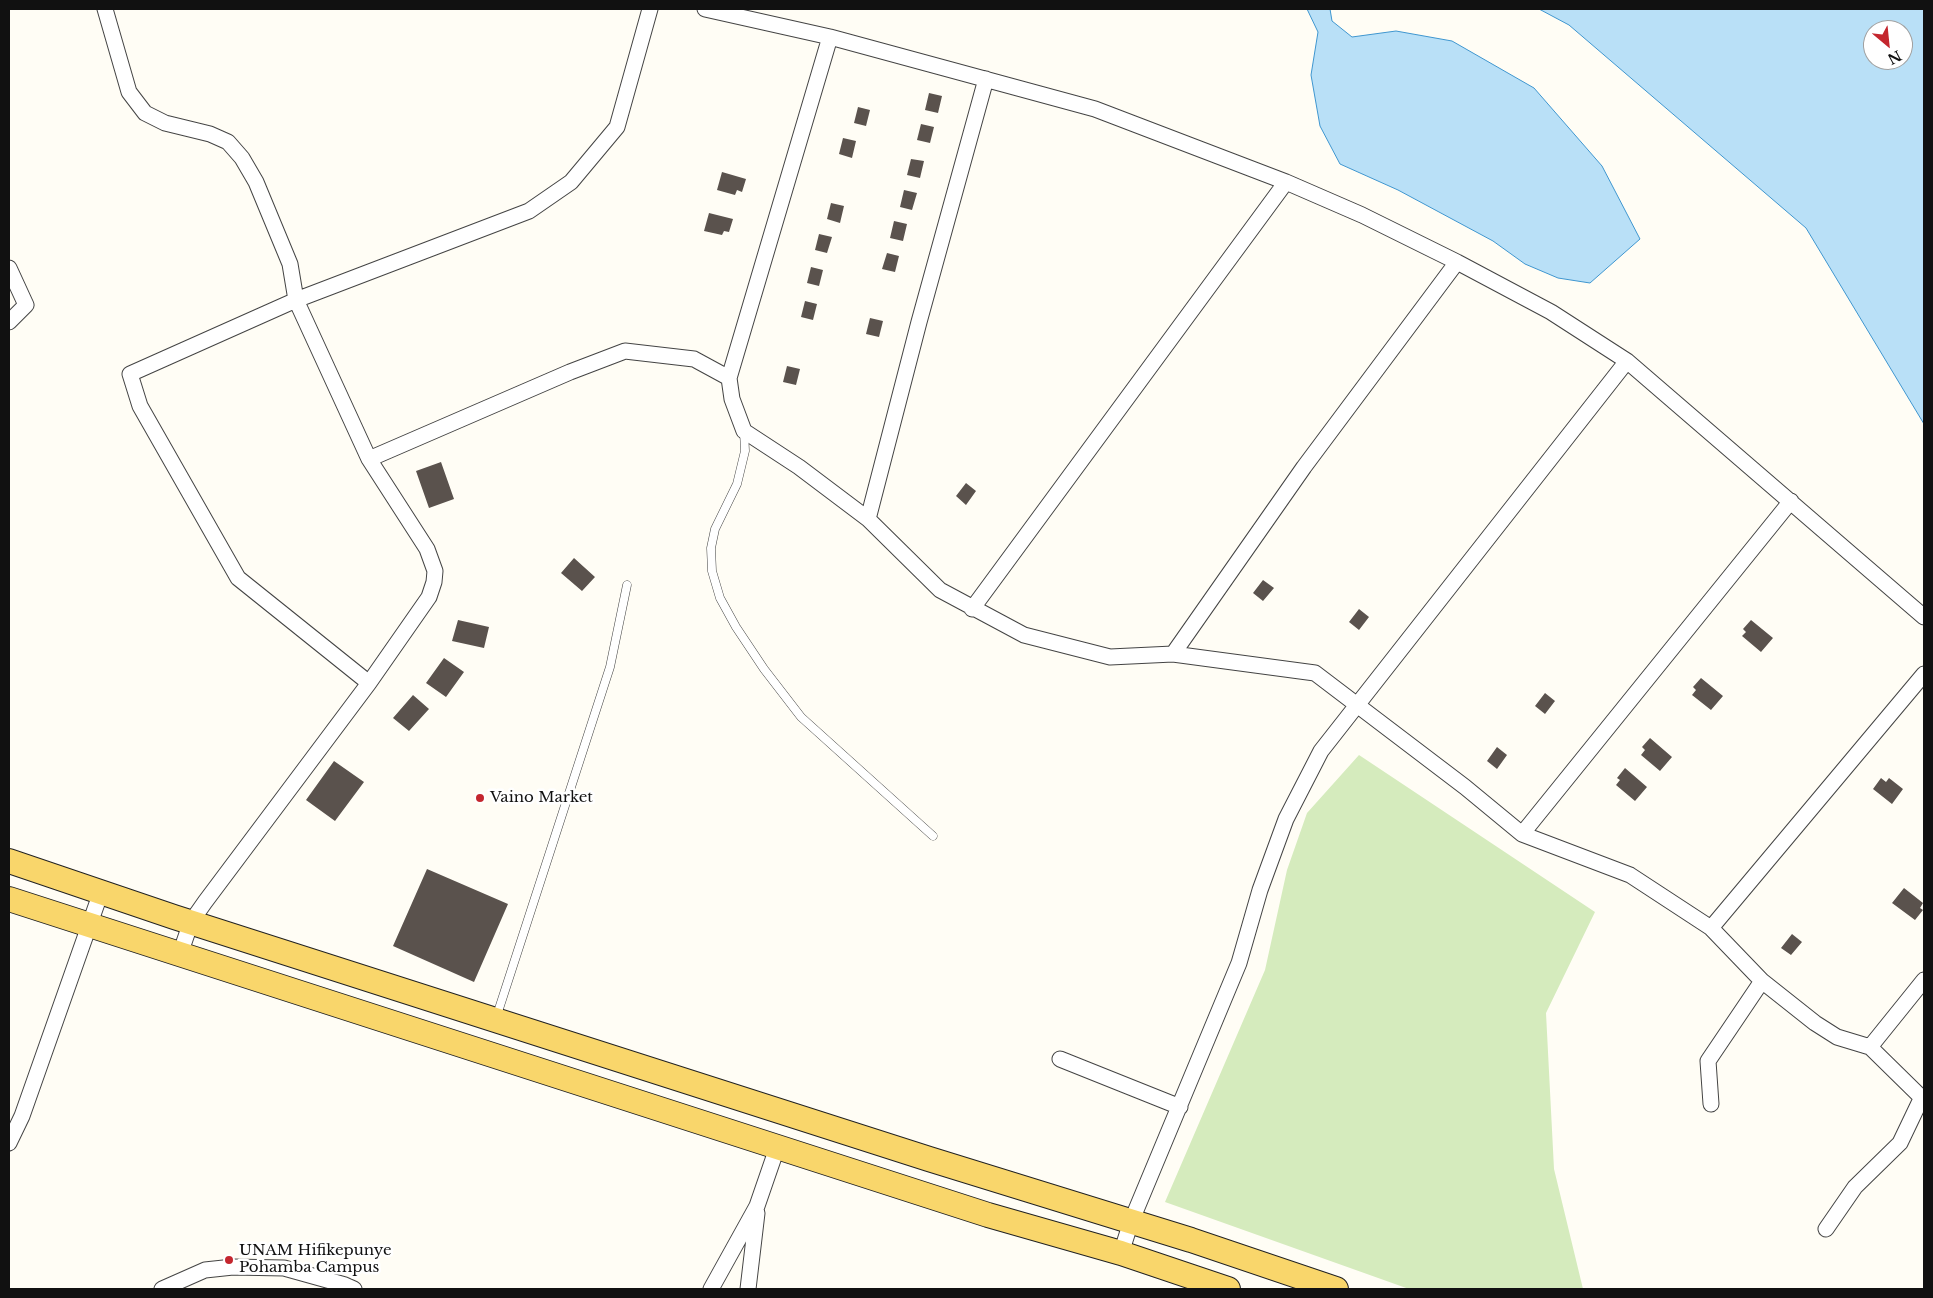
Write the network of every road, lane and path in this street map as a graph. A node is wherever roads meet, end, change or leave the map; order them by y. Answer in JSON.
{"nodes":[{"id":1,"x":105,"y":9,"type":"edge"},
{"id":2,"x":650,"y":9,"type":"edge"},
{"id":3,"x":705,"y":9,"type":"edge"},
{"id":4,"x":830,"y":37,"type":"junction"},
{"id":5,"x":986,"y":79,"type":"junction"},
{"id":6,"x":1286,"y":182,"type":"junction"},
{"id":7,"x":1458,"y":262,"type":"junction"},
{"id":8,"x":9,"y":268,"type":"edge"},
{"id":9,"x":296,"y":300,"type":"junction"},
{"id":10,"x":9,"y":322,"type":"edge"},
{"id":11,"x":1628,"y":361,"type":"junction"},
{"id":12,"x":729,"y":378,"type":"junction"},
{"id":13,"x":744,"y":431,"type":"junction"},
{"id":14,"x":369,"y":460,"type":"junction"},
{"id":15,"x":1791,"y":501,"type":"junction"},
{"id":16,"x":868,"y":519,"type":"junction"},
{"id":17,"x":627,"y":585,"type":"dead end"},
{"id":18,"x":972,"y":609,"type":"junction"},
{"id":19,"x":1924,"y":617,"type":"edge"},
{"id":20,"x":1173,"y":654,"type":"junction"},
{"id":21,"x":1924,"y":674,"type":"edge"},
{"id":22,"x":369,"y":683,"type":"junction"},
{"id":23,"x":1357,"y":705,"type":"junction"},
{"id":24,"x":1522,"y":834,"type":"junction"},
{"id":25,"x":933,"y":836,"type":"dead end"},
{"id":26,"x":9,"y":862,"type":"edge"},
{"id":27,"x":101,"y":892,"type":"junction"},
{"id":28,"x":9,"y":899,"type":"edge"},
{"id":29,"x":191,"y":922,"type":"junction"},
{"id":30,"x":89,"y":924,"type":"junction"},
{"id":31,"x":1711,"y":928,"type":"junction"},
{"id":32,"x":180,"y":954,"type":"junction"},
{"id":33,"x":1924,"y":980,"type":"edge"},
{"id":34,"x":1762,"y":981,"type":"junction"},
{"id":35,"x":496,"y":1019,"type":"junction"},
{"id":36,"x":1870,"y":1047,"type":"junction"},
{"id":37,"x":1060,"y":1059,"type":"dead end"},
{"id":38,"x":1923,"y":1099,"type":"edge"},
{"id":39,"x":1711,"y":1104,"type":"dead end"},
{"id":40,"x":1180,"y":1107,"type":"junction"},
{"id":41,"x":790,"y":1113,"type":"junction"},
{"id":42,"x":9,"y":1143,"type":"edge"},
{"id":43,"x":777,"y":1148,"type":"junction"},
{"id":44,"x":758,"y":1206,"type":"junction"},
{"id":45,"x":1131,"y":1222,"type":"junction"},
{"id":46,"x":1826,"y":1228,"type":"dead end"},
{"id":47,"x":1121,"y":1253,"type":"junction"},
{"id":48,"x":169,"y":1288,"type":"edge"},
{"id":49,"x":354,"y":1289,"type":"edge"},
{"id":50,"x":711,"y":1289,"type":"edge"},
{"id":51,"x":748,"y":1289,"type":"edge"},
{"id":52,"x":1228,"y":1289,"type":"edge"},
{"id":53,"x":1336,"y":1289,"type":"edge"}],
"edges":[{"from":1,"to":9,"type":"street"},
{"from":2,"to":9,"type":"street"},
{"from":3,"to":4,"type":"street"},
{"from":4,"to":5,"type":"street"},
{"from":4,"to":12,"type":"street"},
{"from":5,"to":6,"type":"street"},
{"from":5,"to":16,"type":"street"},
{"from":6,"to":7,"type":"street"},
{"from":6,"to":18,"type":"street"},
{"from":7,"to":11,"type":"street"},
{"from":7,"to":20,"type":"street"},
{"from":8,"to":10,"type":"street"},
{"from":9,"to":14,"type":"street"},
{"from":9,"to":22,"type":"street"},
{"from":11,"to":15,"type":"street"},
{"from":11,"to":23,"type":"street"},
{"from":12,"to":13,"type":"street"},
{"from":12,"to":14,"type":"street"},
{"from":13,"to":16,"type":"street"},
{"from":13,"to":25,"type":"lane"},
{"from":14,"to":22,"type":"street"},
{"from":15,"to":19,"type":"street"},
{"from":15,"to":24,"type":"street"},
{"from":16,"to":18,"type":"street"},
{"from":17,"to":35,"type":"lane"},
{"from":18,"to":20,"type":"street"},
{"from":20,"to":23,"type":"street"},
{"from":21,"to":31,"type":"street"},
{"from":22,"to":29,"type":"street"},
{"from":23,"to":24,"type":"street"},
{"from":23,"to":40,"type":"street"},
{"from":24,"to":31,"type":"street"},
{"from":26,"to":27,"type":"main road"},
{"from":27,"to":29,"type":"main road"},
{"from":27,"to":30,"type":"street"},
{"from":28,"to":30,"type":"main road"},
{"from":29,"to":32,"type":"street"},
{"from":29,"to":35,"type":"main road"},
{"from":30,"to":32,"type":"main road"},
{"from":30,"to":42,"type":"street"},
{"from":31,"to":34,"type":"street"},
{"from":32,"to":43,"type":"main road"},
{"from":33,"to":36,"type":"street"},
{"from":34,"to":36,"type":"street"},
{"from":34,"to":39,"type":"street"},
{"from":35,"to":41,"type":"main road"},
{"from":36,"to":38,"type":"street"},
{"from":37,"to":40,"type":"street"},
{"from":38,"to":46,"type":"street"},
{"from":40,"to":45,"type":"street"},
{"from":41,"to":43,"type":"main road"},
{"from":41,"to":45,"type":"main road"},
{"from":43,"to":44,"type":"street"},
{"from":43,"to":47,"type":"main road"},
{"from":44,"to":50,"type":"street"},
{"from":44,"to":51,"type":"street"},
{"from":45,"to":47,"type":"street"},
{"from":45,"to":53,"type":"main road"},
{"from":47,"to":52,"type":"main road"},
{"from":48,"to":49,"type":"street"}]}
